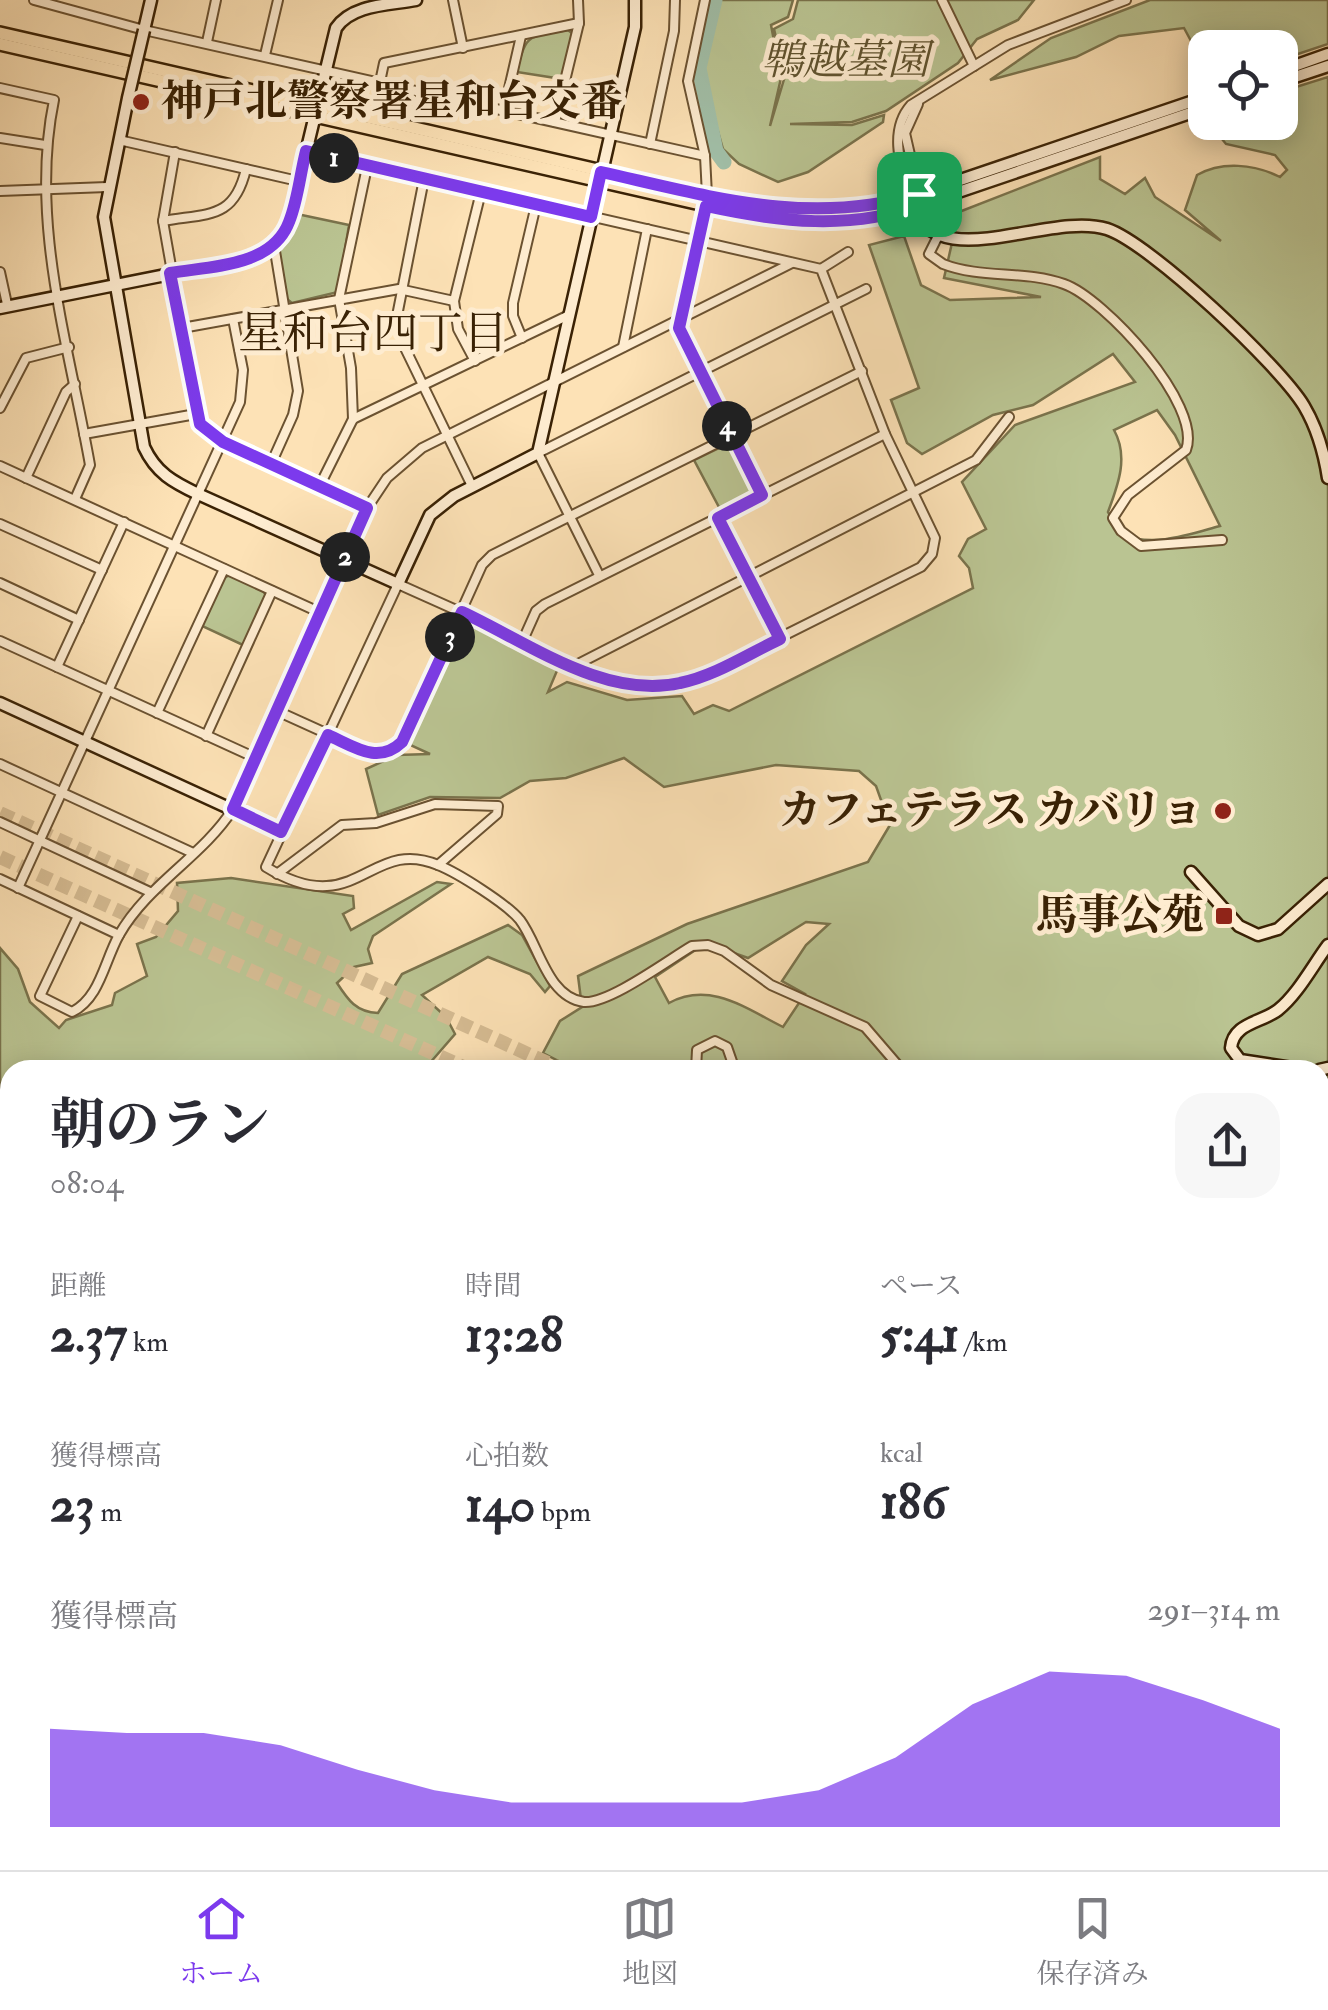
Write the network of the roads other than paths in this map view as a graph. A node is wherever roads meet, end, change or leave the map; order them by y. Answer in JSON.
{"nodes":[{"id":1,"x":34,"y":0,"type":"edge"},
{"id":2,"x":151,"y":0,"type":"edge"},
{"id":3,"x":216,"y":0,"type":"edge"},
{"id":4,"x":278,"y":0,"type":"edge"},
{"id":5,"x":416,"y":0,"type":"edge"},
{"id":6,"x":454,"y":0,"type":"edge"},
{"id":7,"x":578,"y":0,"type":"edge"},
{"id":8,"x":635,"y":0,"type":"edge"},
{"id":9,"x":675,"y":0,"type":"edge"},
{"id":10,"x":705,"y":0,"type":"edge"},
{"id":11,"x":942,"y":0,"type":"edge"},
{"id":12,"x":1126,"y":0,"type":"edge"},
{"id":13,"x":58,"y":3,"type":"edge"},
{"id":14,"x":580,"y":24,"type":"junction"},
{"id":15,"x":144,"y":30,"type":"junction"},
{"id":16,"x":0,"y":34,"type":"edge"},
{"id":17,"x":520,"y":36,"type":"junction"},
{"id":18,"x":206,"y":42,"type":"junction"},
{"id":19,"x":0,"y":44,"type":"edge"},
{"id":20,"x":463,"y":48,"type":"junction"},
{"id":21,"x":1328,"y":54,"type":"edge"},
{"id":22,"x":265,"y":55,"type":"junction"},
{"id":23,"x":1298,"y":65,"type":"edge"},
{"id":24,"x":974,"y":66,"type":"junction"},
{"id":25,"x":1328,"y":66,"type":"edge"},
{"id":26,"x":326,"y":71,"type":"junction"},
{"id":27,"x":1298,"y":76,"type":"edge"},
{"id":28,"x":380,"y":82,"type":"junction"},
{"id":29,"x":0,"y":88,"type":"edge"},
{"id":30,"x":1188,"y":104,"type":"edge"},
{"id":31,"x":314,"y":110,"type":"junction"},
{"id":32,"x":504,"y":110,"type":"junction"},
{"id":33,"x":1188,"y":113,"type":"edge"},
{"id":34,"x":556,"y":122,"type":"junction"},
{"id":35,"x":610,"y":136,"type":"junction"},
{"id":36,"x":0,"y":138,"type":"edge"},
{"id":37,"x":119,"y":140,"type":"junction"},
{"id":38,"x":650,"y":144,"type":"junction"},
{"id":39,"x":45,"y":145,"type":"junction"},
{"id":40,"x":306,"y":151,"type":"junction"},
{"id":41,"x":175,"y":152,"type":"junction"},
{"id":42,"x":705,"y":156,"type":"junction"},
{"id":43,"x":368,"y":166,"type":"junction"},
{"id":44,"x":246,"y":169,"type":"junction"},
{"id":45,"x":600,"y":176,"type":"junction"},
{"id":46,"x":424,"y":180,"type":"junction"},
{"id":47,"x":298,"y":181,"type":"junction"},
{"id":48,"x":43,"y":186,"type":"junction"},
{"id":49,"x":107,"y":187,"type":"junction"},
{"id":50,"x":0,"y":191,"type":"edge"},
{"id":51,"x":481,"y":192,"type":"junction"},
{"id":52,"x":707,"y":200,"type":"junction"},
{"id":53,"x":916,"y":201,"type":"junction"},
{"id":54,"x":536,"y":204,"type":"junction"},
{"id":55,"x":591,"y":217,"type":"junction"},
{"id":56,"x":163,"y":221,"type":"junction"},
{"id":57,"x":646,"y":229,"type":"junction"},
{"id":58,"x":938,"y":236,"type":"junction"},
{"id":59,"x":700,"y":241,"type":"junction"},
{"id":60,"x":274,"y":245,"type":"junction"},
{"id":61,"x":848,"y":252,"type":"dead end"},
{"id":62,"x":792,"y":263,"type":"junction"},
{"id":63,"x":820,"y":269,"type":"junction"},
{"id":64,"x":0,"y":272,"type":"edge"},
{"id":65,"x":170,"y":273,"type":"junction"},
{"id":66,"x":116,"y":282,"type":"junction"},
{"id":67,"x":399,"y":289,"type":"junction"},
{"id":68,"x":866,"y":289,"type":"dead end"},
{"id":69,"x":59,"y":293,"type":"junction"},
{"id":70,"x":340,"y":299,"type":"junction"},
{"id":71,"x":454,"y":301,"type":"junction"},
{"id":72,"x":838,"y":304,"type":"junction"},
{"id":73,"x":3,"y":306,"type":"edge"},
{"id":74,"x":286,"y":309,"type":"junction"},
{"id":75,"x":569,"y":315,"type":"junction"},
{"id":76,"x":681,"y":318,"type":"junction"},
{"id":77,"x":233,"y":319,"type":"junction"},
{"id":78,"x":182,"y":328,"type":"junction"},
{"id":79,"x":522,"y":338,"type":"junction"},
{"id":80,"x":623,"y":346,"type":"junction"},
{"id":81,"x":69,"y":348,"type":"junction"},
{"id":82,"x":475,"y":361,"type":"junction"},
{"id":83,"x":862,"y":370,"type":"junction"},
{"id":84,"x":700,"y":372,"type":"junction"},
{"id":85,"x":554,"y":381,"type":"junction"},
{"id":86,"x":75,"y":384,"type":"junction"},
{"id":87,"x":424,"y":387,"type":"junction"},
{"id":88,"x":0,"y":408,"type":"edge"},
{"id":89,"x":196,"y":414,"type":"junction"},
{"id":90,"x":1009,"y":417,"type":"dead end"},
{"id":91,"x":353,"y":419,"type":"junction"},
{"id":92,"x":140,"y":424,"type":"junction"},
{"id":93,"x":84,"y":434,"type":"junction"},
{"id":94,"x":885,"y":434,"type":"junction"},
{"id":95,"x":447,"y":435,"type":"junction"},
{"id":96,"x":732,"y":436,"type":"junction"},
{"id":97,"x":223,"y":442,"type":"junction"},
{"id":98,"x":538,"y":453,"type":"junction"},
{"id":99,"x":271,"y":464,"type":"junction"},
{"id":100,"x":0,"y":466,"type":"edge"},
{"id":101,"x":26,"y":478,"type":"junction"},
{"id":102,"x":1328,"y":478,"type":"edge"},
{"id":103,"x":320,"y":486,"type":"junction"},
{"id":104,"x":472,"y":486,"type":"junction"},
{"id":105,"x":915,"y":492,"type":"junction"},
{"id":106,"x":198,"y":494,"type":"junction"},
{"id":107,"x":762,"y":495,"type":"junction"},
{"id":108,"x":75,"y":499,"type":"junction"},
{"id":109,"x":367,"y":508,"type":"junction"},
{"id":110,"x":568,"y":517,"type":"junction"},
{"id":111,"x":718,"y":518,"type":"junction"},
{"id":112,"x":124,"y":522,"type":"junction"},
{"id":113,"x":0,"y":524,"type":"edge"},
{"id":114,"x":1222,"y":540,"type":"dead end"},
{"id":115,"x":173,"y":546,"type":"junction"},
{"id":116,"x":344,"y":561,"type":"junction"},
{"id":117,"x":224,"y":569,"type":"junction"},
{"id":118,"x":102,"y":570,"type":"junction"},
{"id":119,"x":599,"y":575,"type":"junction"},
{"id":120,"x":748,"y":577,"type":"junction"},
{"id":121,"x":0,"y":583,"type":"edge"},
{"id":122,"x":398,"y":584,"type":"junction"},
{"id":123,"x":272,"y":591,"type":"junction"},
{"id":124,"x":462,"y":612,"type":"junction"},
{"id":125,"x":321,"y":613,"type":"junction"},
{"id":126,"x":79,"y":620,"type":"junction"},
{"id":127,"x":780,"y":639,"type":"junction"},
{"id":128,"x":522,"y":640,"type":"junction"},
{"id":129,"x":0,"y":641,"type":"edge"},
{"id":130,"x":574,"y":666,"type":"junction"},
{"id":131,"x":57,"y":667,"type":"junction"},
{"id":132,"x":109,"y":691,"type":"junction"},
{"id":133,"x":0,"y":703,"type":"edge"},
{"id":134,"x":277,"y":711,"type":"junction"},
{"id":135,"x":157,"y":713,"type":"junction"},
{"id":136,"x":328,"y":735,"type":"junction"},
{"id":137,"x":206,"y":736,"type":"junction"},
{"id":138,"x":87,"y":742,"type":"junction"},
{"id":139,"x":256,"y":758,"type":"junction"},
{"id":140,"x":0,"y":764,"type":"edge"},
{"id":141,"x":63,"y":793,"type":"junction"},
{"id":142,"x":233,"y":809,"type":"junction"},
{"id":143,"x":0,"y":822,"type":"edge"},
{"id":144,"x":281,"y":832,"type":"junction"},
{"id":145,"x":40,"y":841,"type":"junction"},
{"id":146,"x":193,"y":852,"type":"junction"},
{"id":147,"x":438,"y":865,"type":"junction"},
{"id":148,"x":1191,"y":872,"type":"dead end"},
{"id":149,"x":277,"y":874,"type":"junction"},
{"id":150,"x":0,"y":880,"type":"edge"},
{"id":151,"x":1328,"y":884,"type":"edge"},
{"id":152,"x":18,"y":888,"type":"junction"},
{"id":153,"x":150,"y":892,"type":"junction"},
{"id":154,"x":78,"y":916,"type":"junction"},
{"id":155,"x":119,"y":935,"type":"junction"},
{"id":156,"x":1328,"y":945,"type":"edge"},
{"id":157,"x":696,"y":1060,"type":"edge"},
{"id":158,"x":732,"y":1060,"type":"edge"},
{"id":159,"x":893,"y":1060,"type":"edge"},
{"id":160,"x":1240,"y":1060,"type":"edge"}],
"edges":[{"from":1,"to":13,"type":"street"},
{"from":2,"to":15,"type":"street"},
{"from":3,"to":18,"type":"street"},
{"from":4,"to":22,"type":"street"},
{"from":5,"to":26,"type":"street"},
{"from":6,"to":20,"type":"street"},
{"from":7,"to":14,"type":"street"},
{"from":8,"to":35,"type":"street"},
{"from":9,"to":38,"type":"street"},
{"from":10,"to":42,"type":"street"},
{"from":11,"to":24,"type":"street"},
{"from":12,"to":24,"type":"street"},
{"from":13,"to":15,"type":"street"},
{"from":14,"to":17,"type":"street"},
{"from":14,"to":34,"type":"street"},
{"from":15,"to":18,"type":"street"},
{"from":15,"to":37,"type":"street","bridge":true},
{"from":16,"to":31,"type":"main road"},
{"from":17,"to":20,"type":"street"},
{"from":17,"to":32,"type":"street"},
{"from":18,"to":22,"type":"street"},
{"from":19,"to":31,"type":"main road"},
{"from":20,"to":28,"type":"street"},
{"from":21,"to":23,"type":"street"},
{"from":22,"to":26,"type":"street"},
{"from":24,"to":53,"type":"street"},
{"from":25,"to":27,"type":"street"},
{"from":26,"to":28,"type":"street"},
{"from":26,"to":31,"type":"street"},
{"from":28,"to":32,"type":"street"},
{"from":29,"to":39,"type":"street"},
{"from":30,"to":53,"type":"street"},
{"from":31,"to":40,"type":"street"},
{"from":31,"to":45,"type":"main road"},
{"from":32,"to":34,"type":"street"},
{"from":33,"to":53,"type":"street"},
{"from":34,"to":35,"type":"street"},
{"from":35,"to":38,"type":"street"},
{"from":35,"to":45,"type":"street"},
{"from":36,"to":39,"type":"street"},
{"from":37,"to":41,"type":"street"},
{"from":37,"to":49,"type":"street"},
{"from":38,"to":42,"type":"street"},
{"from":39,"to":48,"type":"street"},
{"from":40,"to":43,"type":"street"},
{"from":40,"to":47,"type":"street"},
{"from":41,"to":44,"type":"street"},
{"from":41,"to":56,"type":"street"},
{"from":42,"to":52,"type":"street"},
{"from":43,"to":46,"type":"street"},
{"from":43,"to":70,"type":"street"},
{"from":44,"to":47,"type":"street"},
{"from":44,"to":56,"type":"street"},
{"from":45,"to":52,"type":"main road"},
{"from":45,"to":55,"type":"street"},
{"from":46,"to":51,"type":"street"},
{"from":46,"to":67,"type":"street"},
{"from":47,"to":60,"type":"street"},
{"from":48,"to":49,"type":"street"},
{"from":48,"to":50,"type":"street"},
{"from":48,"to":69,"type":"street"},
{"from":49,"to":66,"type":"street"},
{"from":51,"to":54,"type":"street"},
{"from":51,"to":71,"type":"street"},
{"from":52,"to":53,"type":"main road"},
{"from":52,"to":59,"type":"street"},
{"from":53,"to":58,"type":"street"},
{"from":54,"to":55,"type":"street"},
{"from":54,"to":79,"type":"street"},
{"from":55,"to":57,"type":"street"},
{"from":55,"to":75,"type":"street"},
{"from":56,"to":65,"type":"street"},
{"from":57,"to":59,"type":"street"},
{"from":57,"to":80,"type":"street"},
{"from":58,"to":102,"type":"street"},
{"from":58,"to":114,"type":"street"},
{"from":59,"to":62,"type":"street"},
{"from":59,"to":76,"type":"street"},
{"from":60,"to":65,"type":"street"},
{"from":60,"to":74,"type":"street"},
{"from":61,"to":63,"type":"street"},
{"from":62,"to":63,"type":"street"},
{"from":62,"to":76,"type":"street"},
{"from":63,"to":72,"type":"street"},
{"from":64,"to":73,"type":"street"},
{"from":65,"to":66,"type":"street"},
{"from":65,"to":78,"type":"street"},
{"from":66,"to":69,"type":"street"},
{"from":66,"to":92,"type":"street"},
{"from":67,"to":70,"type":"street"},
{"from":67,"to":71,"type":"street"},
{"from":67,"to":87,"type":"street"},
{"from":68,"to":72,"type":"street"},
{"from":69,"to":73,"type":"street"},
{"from":69,"to":81,"type":"street"},
{"from":70,"to":74,"type":"street"},
{"from":70,"to":91,"type":"street"},
{"from":71,"to":82,"type":"street"},
{"from":72,"to":83,"type":"street"},
{"from":72,"to":84,"type":"street"},
{"from":74,"to":77,"type":"street"},
{"from":74,"to":99,"type":"street"},
{"from":75,"to":79,"type":"street"},
{"from":75,"to":85,"type":"street"},
{"from":76,"to":80,"type":"street"},
{"from":76,"to":84,"type":"street"},
{"from":77,"to":78,"type":"street"},
{"from":77,"to":97,"type":"street"},
{"from":78,"to":89,"type":"street"},
{"from":79,"to":82,"type":"street"},
{"from":80,"to":85,"type":"street"},
{"from":81,"to":86,"type":"street"},
{"from":81,"to":88,"type":"street"},
{"from":82,"to":87,"type":"street"},
{"from":83,"to":94,"type":"street"},
{"from":83,"to":96,"type":"street"},
{"from":84,"to":96,"type":"street"},
{"from":84,"to":98,"type":"street"},
{"from":85,"to":95,"type":"street"},
{"from":85,"to":98,"type":"street"},
{"from":86,"to":93,"type":"street"},
{"from":86,"to":101,"type":"street"},
{"from":87,"to":91,"type":"street"},
{"from":87,"to":95,"type":"street"},
{"from":89,"to":92,"type":"street"},
{"from":89,"to":97,"type":"street"},
{"from":90,"to":105,"type":"street"},
{"from":91,"to":103,"type":"street"},
{"from":92,"to":93,"type":"street"},
{"from":92,"to":106,"type":"street"},
{"from":93,"to":108,"type":"street"},
{"from":94,"to":105,"type":"street"},
{"from":94,"to":107,"type":"street"},
{"from":95,"to":104,"type":"street"},
{"from":95,"to":109,"type":"street"},
{"from":96,"to":107,"type":"street"},
{"from":96,"to":110,"type":"street"},
{"from":97,"to":99,"type":"street"},
{"from":97,"to":106,"type":"street"},
{"from":98,"to":104,"type":"street"},
{"from":98,"to":110,"type":"street"},
{"from":99,"to":103,"type":"street"},
{"from":100,"to":101,"type":"street"},
{"from":101,"to":108,"type":"street"},
{"from":103,"to":109,"type":"street"},
{"from":104,"to":122,"type":"street"},
{"from":105,"to":120,"type":"street"},
{"from":105,"to":127,"type":"street"},
{"from":106,"to":115,"type":"street"},
{"from":106,"to":116,"type":"street"},
{"from":107,"to":111,"type":"street"},
{"from":108,"to":112,"type":"street"},
{"from":109,"to":116,"type":"street"},
{"from":110,"to":119,"type":"street"},
{"from":110,"to":124,"type":"street"},
{"from":111,"to":119,"type":"street"},
{"from":111,"to":120,"type":"street"},
{"from":112,"to":115,"type":"street"},
{"from":112,"to":118,"type":"street"},
{"from":113,"to":118,"type":"street"},
{"from":115,"to":117,"type":"street"},
{"from":115,"to":132,"type":"street"},
{"from":116,"to":122,"type":"street"},
{"from":116,"to":125,"type":"street"},
{"from":117,"to":123,"type":"street"},
{"from":117,"to":135,"type":"street"},
{"from":118,"to":126,"type":"street"},
{"from":119,"to":128,"type":"street"},
{"from":120,"to":127,"type":"street"},
{"from":120,"to":130,"type":"street"},
{"from":121,"to":126,"type":"street"},
{"from":122,"to":124,"type":"street"},
{"from":122,"to":136,"type":"street"},
{"from":123,"to":125,"type":"street"},
{"from":123,"to":137,"type":"street"},
{"from":124,"to":128,"type":"street"},
{"from":124,"to":136,"type":"street"},
{"from":125,"to":134,"type":"street"},
{"from":126,"to":131,"type":"street"},
{"from":127,"to":130,"type":"street"},
{"from":128,"to":130,"type":"street"},
{"from":129,"to":131,"type":"street"},
{"from":131,"to":132,"type":"street"},
{"from":132,"to":135,"type":"street"},
{"from":132,"to":138,"type":"street"},
{"from":133,"to":138,"type":"street"},
{"from":134,"to":136,"type":"street"},
{"from":134,"to":139,"type":"street"},
{"from":135,"to":137,"type":"street"},
{"from":136,"to":144,"type":"street"},
{"from":137,"to":139,"type":"street"},
{"from":138,"to":141,"type":"street"},
{"from":138,"to":142,"type":"street"},
{"from":139,"to":142,"type":"street"},
{"from":140,"to":141,"type":"street"},
{"from":141,"to":145,"type":"street"},
{"from":141,"to":146,"type":"street"},
{"from":142,"to":144,"type":"street"},
{"from":142,"to":146,"type":"street"},
{"from":143,"to":145,"type":"street"},
{"from":144,"to":149,"type":"street"},
{"from":145,"to":152,"type":"street"},
{"from":145,"to":153,"type":"street"},
{"from":146,"to":153,"type":"street"},
{"from":147,"to":149,"type":"street"},
{"from":147,"to":149,"type":"street"},
{"from":147,"to":159,"type":"street"},
{"from":148,"to":151,"type":"street"},
{"from":150,"to":152,"type":"street"},
{"from":152,"to":154,"type":"street"},
{"from":153,"to":155,"type":"street"},
{"from":154,"to":155,"type":"street"},
{"from":154,"to":155,"type":"street"},
{"from":156,"to":160,"type":"street"},
{"from":157,"to":158,"type":"street"}]}
